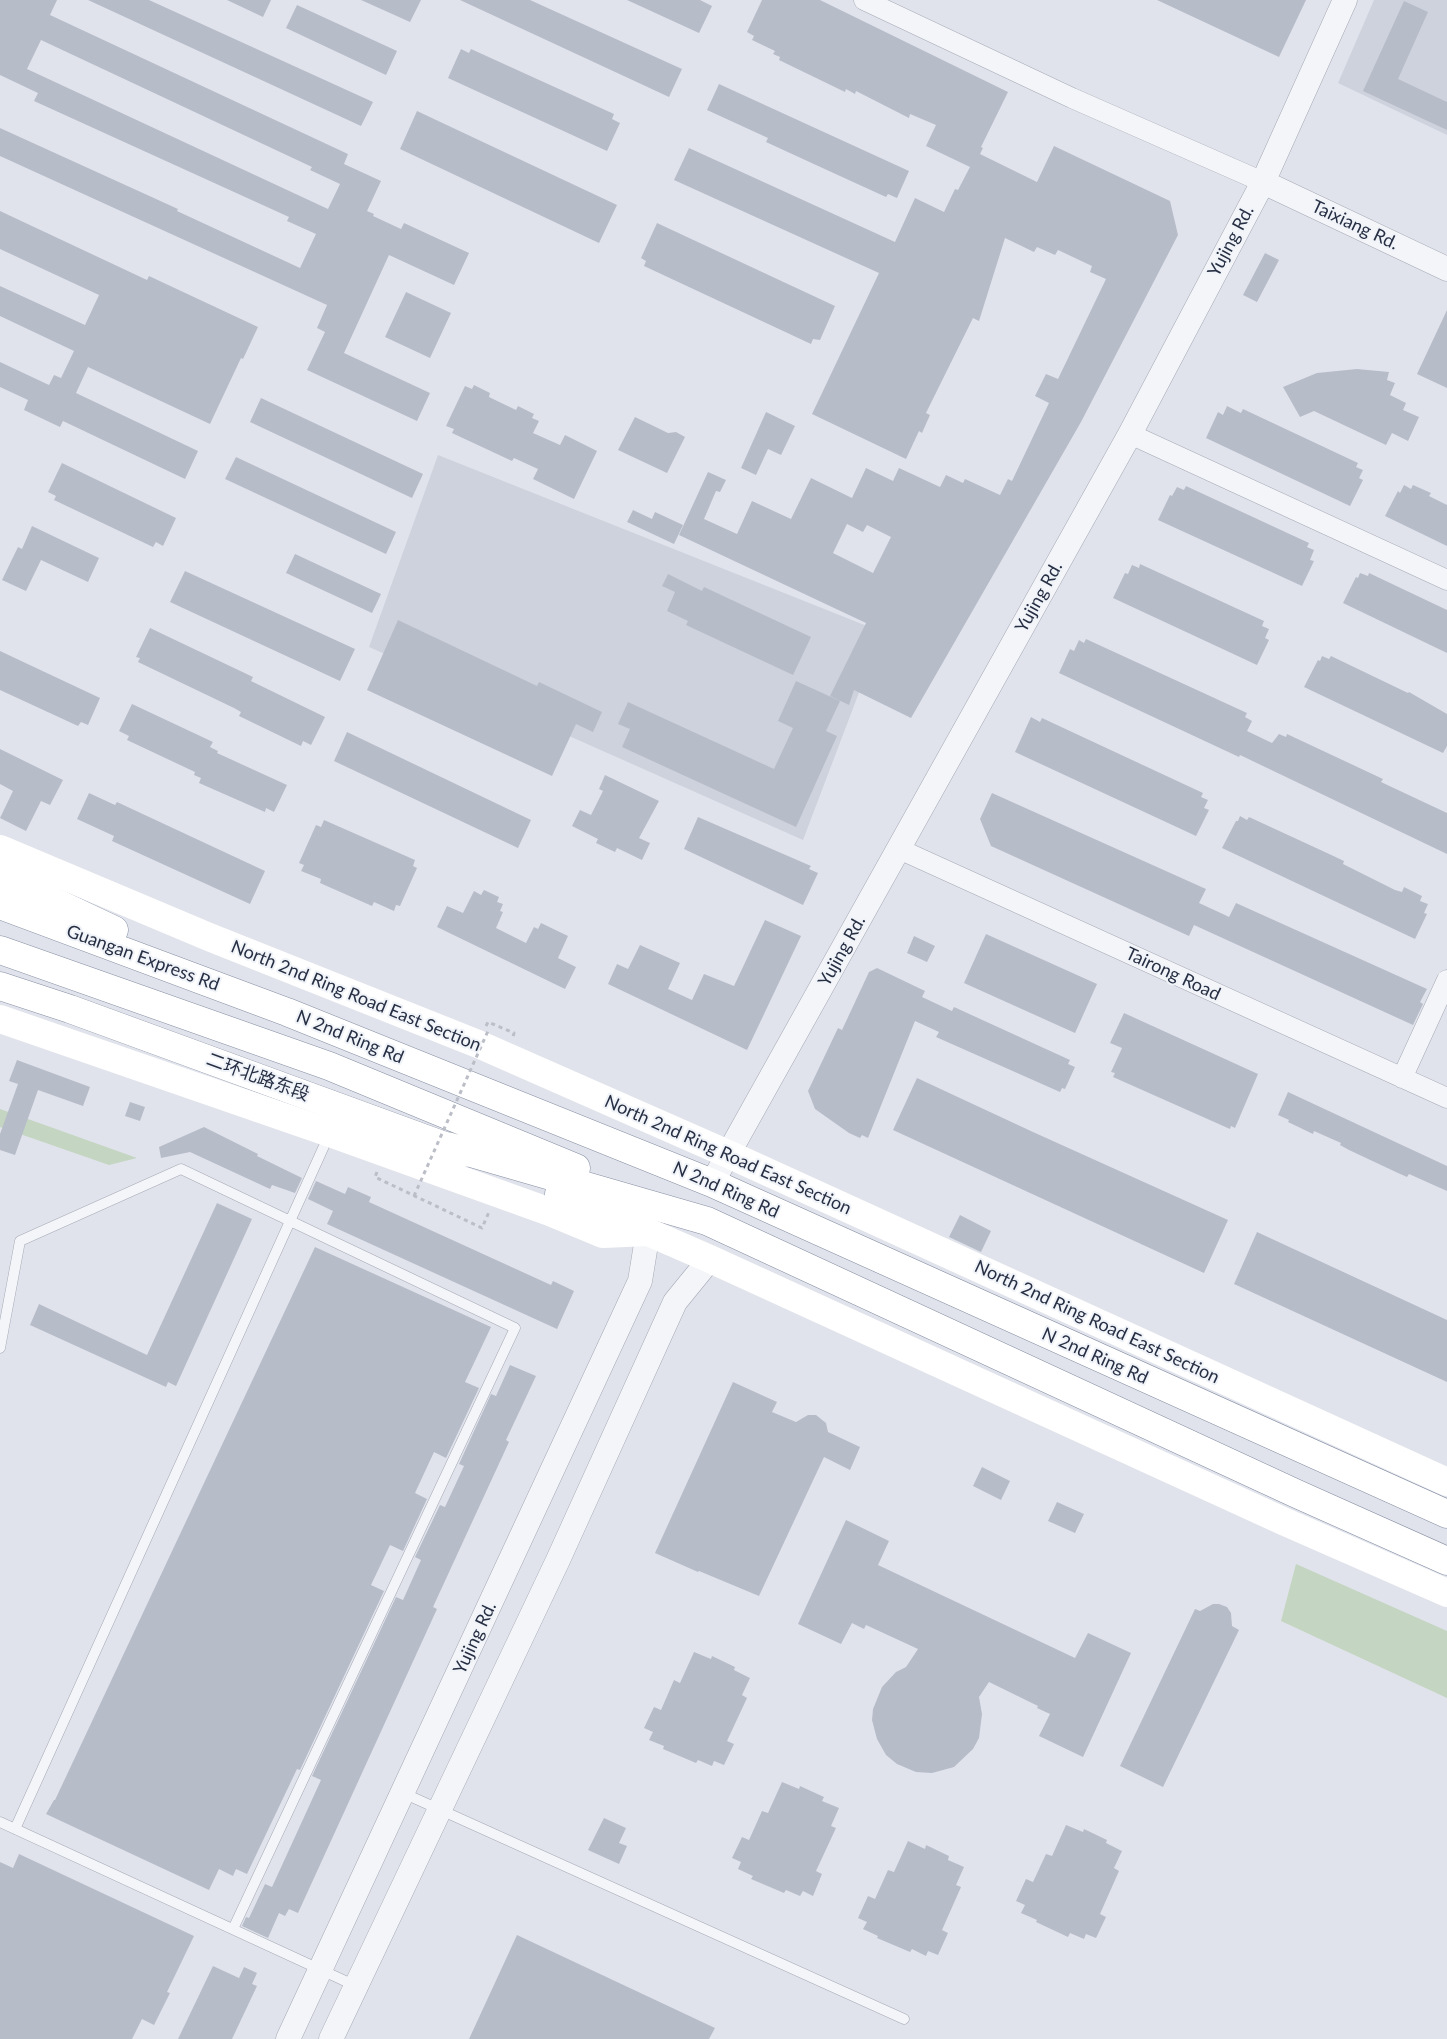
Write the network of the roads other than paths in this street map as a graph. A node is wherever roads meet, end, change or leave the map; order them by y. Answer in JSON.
{"nodes":[{"id":1,"x":864,"y":0,"type":"edge"},
{"id":2,"x":1345,"y":0,"type":"edge"},
{"id":3,"x":1266,"y":175,"type":"junction"},
{"id":4,"x":1447,"y":252,"type":"edge"},
{"id":5,"x":1447,"y":269,"type":"edge"},
{"id":6,"x":1130,"y":434,"type":"junction"},
{"id":7,"x":1447,"y":580,"type":"edge"},
{"id":8,"x":0,"y":849,"type":"edge"},
{"id":9,"x":899,"y":849,"type":"junction"},
{"id":10,"x":0,"y":876,"type":"edge"},
{"id":11,"x":0,"y":905,"type":"edge"},
{"id":12,"x":0,"y":950,"type":"edge"},
{"id":13,"x":0,"y":979,"type":"edge"},
{"id":14,"x":1447,"y":980,"type":"edge"},
{"id":15,"x":0,"y":986,"type":"edge"},
{"id":16,"x":70,"y":1008,"type":"junction"},
{"id":17,"x":287,"y":1012,"type":"junction"},
{"id":18,"x":0,"y":1019,"type":"edge"},
{"id":19,"x":1402,"y":1078,"type":"junction"},
{"id":20,"x":1447,"y":1098,"type":"edge"},
{"id":21,"x":330,"y":1133,"type":"junction"},
{"id":22,"x":447,"y":1146,"type":"junction"},
{"id":23,"x":728,"y":1154,"type":"junction"},
{"id":24,"x":712,"y":1183,"type":"junction"},
{"id":25,"x":291,"y":1220,"type":"junction"},
{"id":26,"x":707,"y":1221,"type":"junction"},
{"id":27,"x":648,"y":1232,"type":"junction"},
{"id":28,"x":710,"y":1259,"type":"junction"},
{"id":29,"x":0,"y":1348,"type":"edge"},
{"id":30,"x":1447,"y":1482,"type":"edge"},
{"id":31,"x":1447,"y":1514,"type":"edge"},
{"id":32,"x":1447,"y":1562,"type":"edge"},
{"id":33,"x":1447,"y":1593,"type":"edge"},
{"id":34,"x":403,"y":1792,"type":"junction"},
{"id":35,"x":440,"y":1808,"type":"junction"},
{"id":36,"x":0,"y":1822,"type":"edge"},
{"id":37,"x":15,"y":1829,"type":"junction"},
{"id":38,"x":233,"y":1930,"type":"junction"},
{"id":39,"x":320,"y":1970,"type":"junction"},
{"id":40,"x":356,"y":1986,"type":"junction"},
{"id":41,"x":904,"y":2019,"type":"dead end"},
{"id":42,"x":288,"y":2039,"type":"edge"},
{"id":43,"x":331,"y":2039,"type":"edge"}],
"edges":[{"from":1,"to":3,"type":"street"},
{"from":2,"to":3,"type":"street","name":"Yujing Rd."},
{"from":3,"to":4,"type":"street","name":"Taixiang Rd."},
{"from":3,"to":5,"type":"street","name":"Taixiang Rd."},
{"from":3,"to":6,"type":"street","name":"Yujing Rd."},
{"from":6,"to":7,"type":"street"},
{"from":6,"to":9,"type":"street","name":"Yujing Rd."},
{"from":8,"to":23,"type":"main road","name":"North 2nd Ring Road East Section"},
{"from":9,"to":19,"type":"street","name":"Tairong Road"},
{"from":9,"to":23,"type":"street","name":"Yujing Rd."},
{"from":10,"to":17,"type":"main road","name":"N 2nd Ring Rd"},
{"from":11,"to":17,"type":"main road","name":"Guangan Express Rd"},
{"from":12,"to":26,"type":"main road","name":"N 2nd Ring Rd"},
{"from":13,"to":16,"type":"main road"},
{"from":14,"to":19,"type":"street"},
{"from":15,"to":16,"type":"main road"},
{"from":16,"to":22,"type":"main road","name":"二环北路东段"},
{"from":17,"to":24,"type":"main road","name":"N 2nd Ring Rd"},
{"from":18,"to":21,"type":"main road"},
{"from":19,"to":20,"type":"street","name":"Tairong Road"},
{"from":21,"to":25,"type":"lane"},
{"from":21,"to":27,"type":"main road"},
{"from":22,"to":26,"type":"main road","name":"N 2nd Ring Rd"},
{"from":22,"to":27,"type":"main road"},
{"from":23,"to":24,"type":"street","name":"Yujing Rd."},
{"from":23,"to":30,"type":"main road","name":"North 2nd Ring Road East Section"},
{"from":24,"to":31,"type":"main road","name":"N 2nd Ring Rd"},
{"from":25,"to":29,"type":"lane"},
{"from":25,"to":37,"type":"lane"},
{"from":25,"to":38,"type":"lane"},
{"from":26,"to":32,"type":"main road","name":"N 2nd Ring Rd"},
{"from":27,"to":28,"type":"main road"},
{"from":27,"to":34,"type":"street","name":"Yujing Rd."},
{"from":28,"to":33,"type":"main road"},
{"from":28,"to":35,"type":"street"},
{"from":34,"to":35,"type":"lane"},
{"from":34,"to":39,"type":"street","name":"Yujing Rd."},
{"from":35,"to":40,"type":"street"},
{"from":35,"to":41,"type":"lane"},
{"from":36,"to":37,"type":"lane"},
{"from":37,"to":38,"type":"lane"},
{"from":38,"to":39,"type":"lane"},
{"from":39,"to":40,"type":"lane"},
{"from":39,"to":42,"type":"street","name":"Yujing Rd."},
{"from":40,"to":43,"type":"street"}]}
